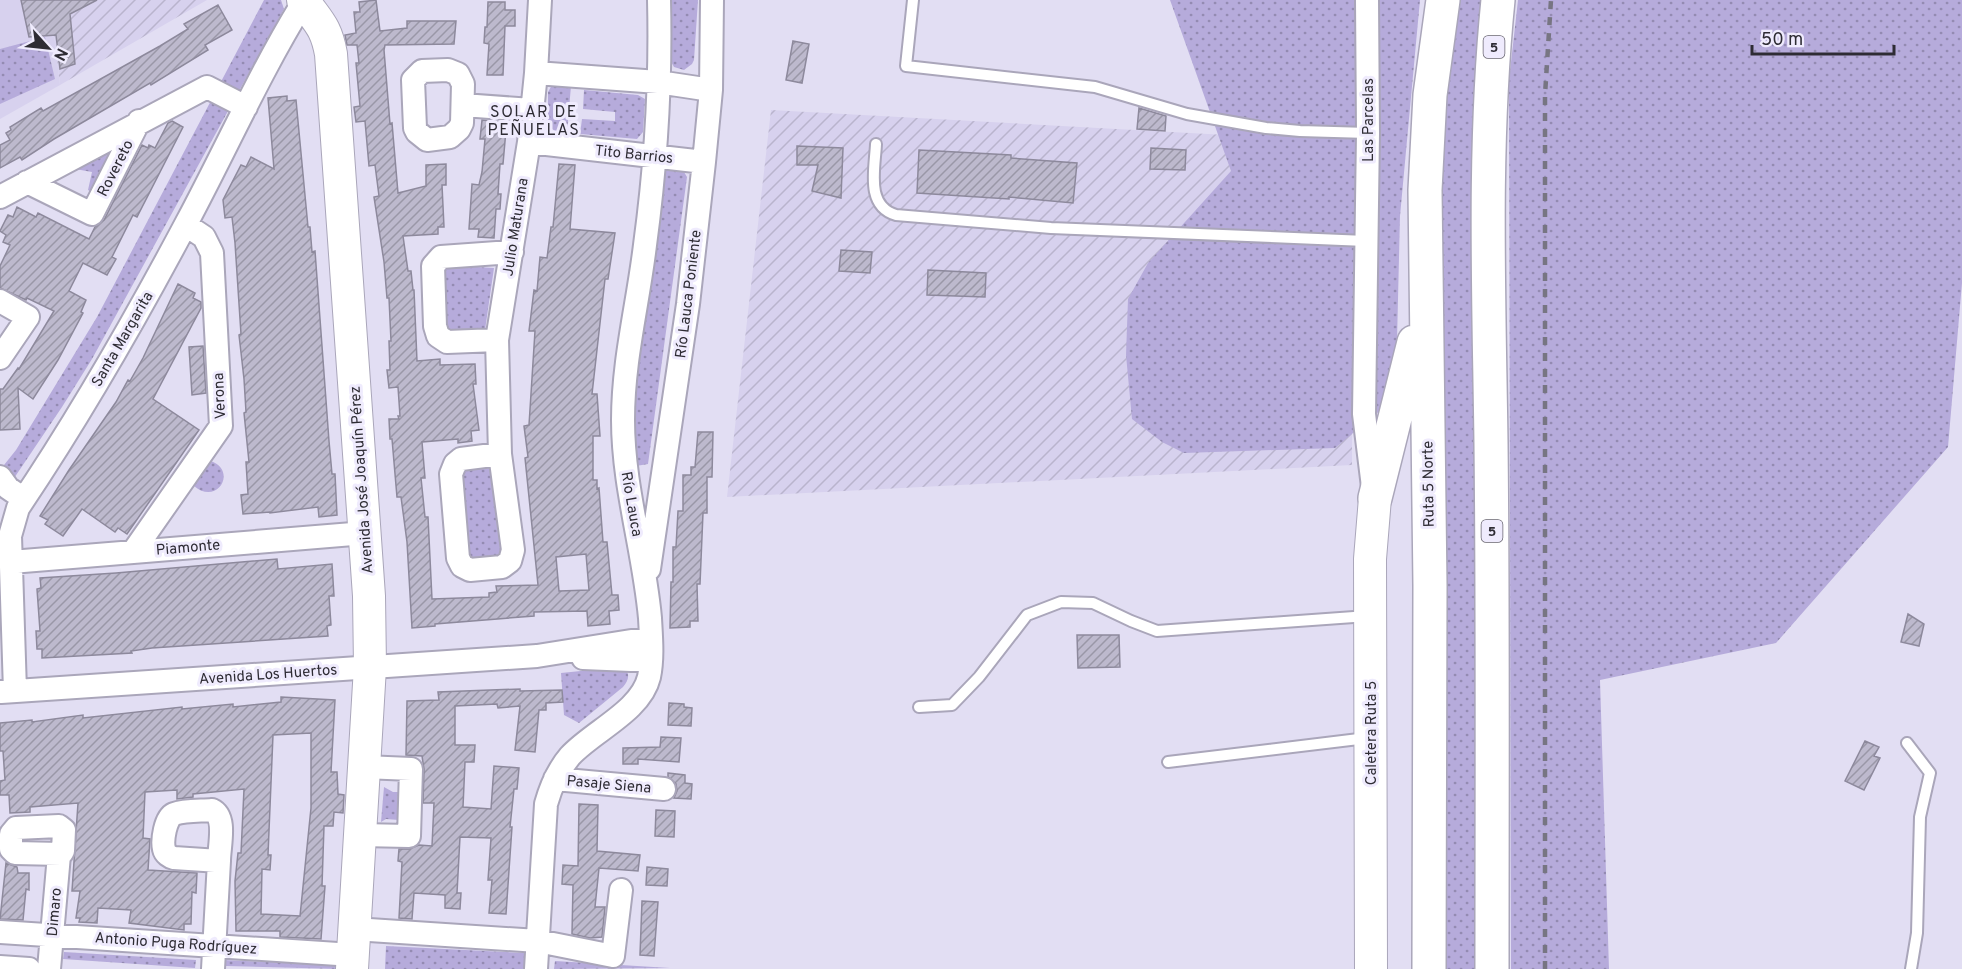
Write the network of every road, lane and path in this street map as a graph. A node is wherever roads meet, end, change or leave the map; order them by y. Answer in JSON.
{"nodes":[{"id":1,"x":540,"y":0,"type":"edge"},
{"id":2,"x":659,"y":0,"type":"edge"},
{"id":3,"x":712,"y":0,"type":"edge"},
{"id":4,"x":913,"y":0,"type":"edge"},
{"id":5,"x":1367,"y":0,"type":"edge"},
{"id":6,"x":1443,"y":0,"type":"edge"},
{"id":7,"x":1498,"y":0,"type":"edge"},
{"id":8,"x":303,"y":1,"type":"edge"},
{"id":9,"x":536,"y":73,"type":"junction"},
{"id":10,"x":658,"y":82,"type":"junction"},
{"id":11,"x":711,"y":90,"type":"junction"},
{"id":12,"x":463,"y":105,"type":"dead end"},
{"id":13,"x":246,"y":107,"type":"junction"},
{"id":14,"x":532,"y":110,"type":"junction"},
{"id":15,"x":139,"y":121,"type":"junction"},
{"id":16,"x":1368,"y":133,"type":"junction"},
{"id":17,"x":529,"y":142,"type":"junction"},
{"id":18,"x":876,"y":144,"type":"dead end"},
{"id":19,"x":654,"y":157,"type":"junction"},
{"id":20,"x":704,"y":162,"type":"junction"},
{"id":21,"x":27,"y":182,"type":"junction"},
{"id":22,"x":0,"y":197,"type":"edge"},
{"id":23,"x":186,"y":225,"type":"junction"},
{"id":24,"x":1366,"y":241,"type":"junction"},
{"id":25,"x":512,"y":252,"type":"junction"},
{"id":26,"x":1426,"y":254,"type":"junction"},
{"id":27,"x":0,"y":301,"type":"edge"},
{"id":28,"x":497,"y":340,"type":"junction"},
{"id":29,"x":0,"y":358,"type":"edge"},
{"id":30,"x":500,"y":454,"type":"junction"},
{"id":31,"x":0,"y":477,"type":"edge"},
{"id":32,"x":1375,"y":498,"type":"junction"},
{"id":33,"x":24,"y":499,"type":"junction"},
{"id":34,"x":365,"y":533,"type":"junction"},
{"id":35,"x":133,"y":552,"type":"junction"},
{"id":36,"x":11,"y":562,"type":"junction"},
{"id":37,"x":647,"y":586,"type":"junction"},
{"id":38,"x":1371,"y":616,"type":"junction"},
{"id":39,"x":651,"y":649,"type":"junction"},
{"id":40,"x":370,"y":667,"type":"junction"},
{"id":41,"x":7,"y":692,"type":"edge"},
{"id":42,"x":919,"y":707,"type":"dead end"},
{"id":43,"x":1371,"y":738,"type":"junction"},
{"id":44,"x":1907,"y":743,"type":"dead end"},
{"id":45,"x":1168,"y":762,"type":"dead end"},
{"id":46,"x":364,"y":767,"type":"junction"},
{"id":47,"x":555,"y":779,"type":"junction"},
{"id":48,"x":664,"y":789,"type":"dead end"},
{"id":49,"x":360,"y":835,"type":"junction"},
{"id":50,"x":59,"y":855,"type":"dead end"},
{"id":51,"x":219,"y":861,"type":"dead end"},
{"id":52,"x":621,"y":890,"type":"dead end"},
{"id":53,"x":0,"y":932,"type":"edge"},
{"id":54,"x":52,"y":935,"type":"junction"},
{"id":55,"x":538,"y":941,"type":"junction"},
{"id":56,"x":214,"y":945,"type":"junction"},
{"id":57,"x":353,"y":951,"type":"edge"},
{"id":58,"x":0,"y":967,"type":"edge"},
{"id":59,"x":30,"y":969,"type":"edge"},
{"id":60,"x":49,"y":969,"type":"edge"},
{"id":61,"x":213,"y":969,"type":"edge"},
{"id":62,"x":537,"y":969,"type":"edge"},
{"id":63,"x":1371,"y":969,"type":"edge"},
{"id":64,"x":1429,"y":969,"type":"edge"},
{"id":65,"x":1492,"y":969,"type":"edge"},
{"id":66,"x":1911,"y":969,"type":"edge"}],
"edges":[{"from":1,"to":9,"type":"street","name":"Julio Maturana"},
{"from":2,"to":10,"type":"street","name":"Río Lauca"},
{"from":3,"to":11,"type":"street","name":"Río Lauca Poniente"},
{"from":4,"to":16,"type":"lane"},
{"from":5,"to":16,"type":"street","name":"Las Parcelas"},
{"from":6,"to":26,"type":"highway","name":"Ruta 5 Norte"},
{"from":7,"to":65,"type":"highway","number":"5"},
{"from":8,"to":13,"type":"street","name":"Santa Margarita"},
{"from":8,"to":34,"type":"main road","name":"Avenida José Joaquín Pérez"},
{"from":9,"to":10,"type":"street"},
{"from":9,"to":14,"type":"street","name":"Julio Maturana"},
{"from":10,"to":11,"type":"street"},
{"from":10,"to":19,"type":"street","name":"Río Lauca"},
{"from":11,"to":20,"type":"street","name":"Río Lauca Poniente"},
{"from":12,"to":14,"type":"street"},
{"from":13,"to":15,"type":"street","name":"Rovereto"},
{"from":13,"to":23,"type":"street","name":"Santa Margarita"},
{"from":14,"to":17,"type":"street","name":"Julio Maturana"},
{"from":15,"to":21,"type":"street","name":"Rovereto"},
{"from":15,"to":21,"type":"street","name":"Rovereto"},
{"from":16,"to":24,"type":"street","name":"Las Parcelas"},
{"from":17,"to":19,"type":"street","name":"Tito Barrios"},
{"from":17,"to":25,"type":"street","name":"Julio Maturana"},
{"from":18,"to":24,"type":"lane"},
{"from":19,"to":20,"type":"street","name":"Tito Barrios"},
{"from":19,"to":37,"type":"street","name":"Río Lauca"},
{"from":20,"to":37,"type":"street","name":"Río Lauca Poniente"},
{"from":21,"to":22,"type":"street","name":"Rovereto"},
{"from":23,"to":33,"type":"street","name":"Santa Margarita"},
{"from":23,"to":35,"type":"street","name":"Verona"},
{"from":24,"to":32,"type":"street","name":"Las Parcelas"},
{"from":25,"to":28,"type":"street","name":"Julio Maturana"},
{"from":25,"to":28,"type":"street"},
{"from":26,"to":32,"type":"highway"},
{"from":26,"to":64,"type":"highway","name":"Ruta 5 Norte"},
{"from":27,"to":29,"type":"street"},
{"from":28,"to":30,"type":"street","name":"Julio Maturana"},
{"from":30,"to":30,"type":"street","name":"Julio Maturana"},
{"from":31,"to":33,"type":"street"},
{"from":32,"to":38,"type":"main road","name":"Caletera Ruta 5"},
{"from":33,"to":36,"type":"street","name":"Santa Margarita"},
{"from":34,"to":35,"type":"street","name":"Piamonte"},
{"from":34,"to":40,"type":"main road","name":"Avenida José Joaquín Pérez"},
{"from":35,"to":36,"type":"street","name":"Piamonte"},
{"from":36,"to":41,"type":"street","name":"Santa Margarita"},
{"from":37,"to":39,"type":"street","name":"Río Lauca"},
{"from":38,"to":42,"type":"lane"},
{"from":38,"to":43,"type":"main road","name":"Caletera Ruta 5"},
{"from":39,"to":40,"type":"street","name":"Avenida Los Huertos"},
{"from":39,"to":47,"type":"street","name":"Río Lauca"},
{"from":40,"to":41,"type":"street","name":"Avenida Los Huertos"},
{"from":40,"to":46,"type":"main road","name":"Avenida José Joaquín Pérez"},
{"from":43,"to":45,"type":"lane"},
{"from":43,"to":63,"type":"main road","name":"Caletera Ruta 5"},
{"from":44,"to":66,"type":"lane"},
{"from":46,"to":49,"type":"main road","name":"Avenida José Joaquín Pérez"},
{"from":46,"to":49,"type":"street"},
{"from":47,"to":48,"type":"street","name":"Pasaje Siena"},
{"from":47,"to":55,"type":"street","name":"Río Lauca"},
{"from":49,"to":57,"type":"main road","name":"Avenida José Joaquín Pérez"},
{"from":50,"to":54,"type":"street","name":"Dimaro"},
{"from":51,"to":56,"type":"street"},
{"from":52,"to":55,"type":"street","name":"Antonio Puga Rodríguez"},
{"from":53,"to":54,"type":"street","name":"Antonio Puga Rodríguez"},
{"from":54,"to":56,"type":"street","name":"Antonio Puga Rodríguez"},
{"from":54,"to":60,"type":"street","name":"Dimaro"},
{"from":55,"to":57,"type":"street","name":"Antonio Puga Rodríguez"},
{"from":55,"to":62,"type":"street","name":"Río Lauca"},
{"from":56,"to":57,"type":"street","name":"Antonio Puga Rodríguez"},
{"from":56,"to":61,"type":"street"},
{"from":58,"to":59,"type":"street"}]}
